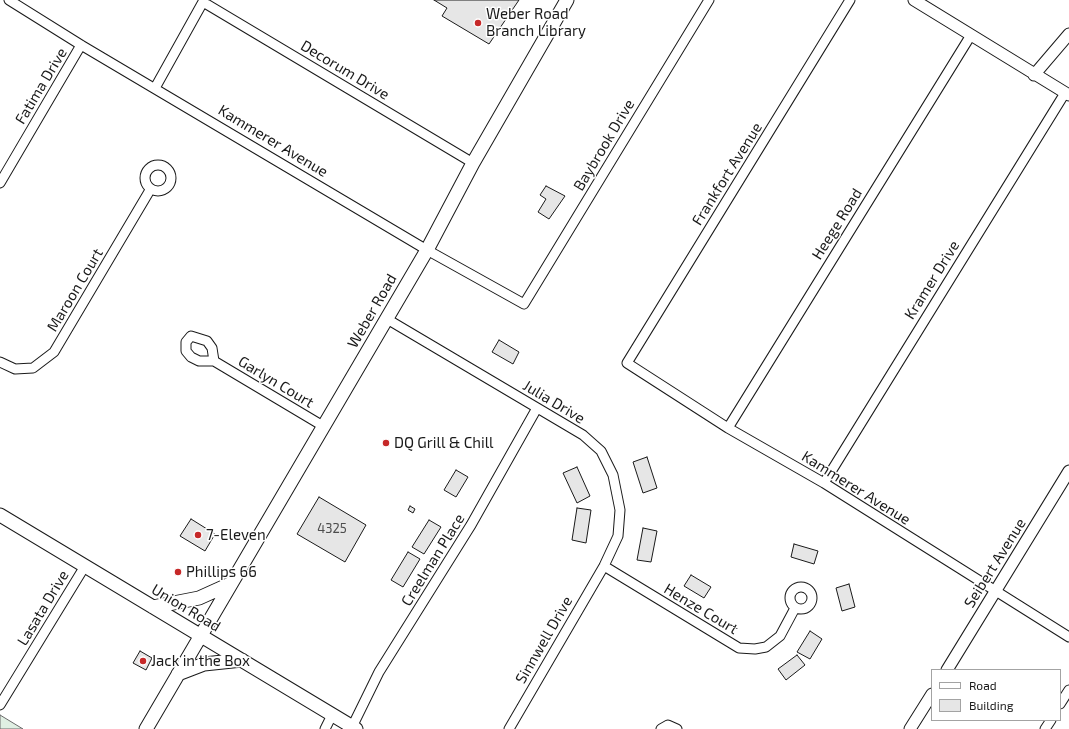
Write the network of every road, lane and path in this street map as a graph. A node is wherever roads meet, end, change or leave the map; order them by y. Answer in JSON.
{"nodes":[{"id":1,"x":10,"y":0,"type":"edge"},
{"id":2,"x":567,"y":0,"type":"edge"},
{"id":3,"x":709,"y":0,"type":"edge"},
{"id":4,"x":850,"y":0,"type":"edge"},
{"id":5,"x":914,"y":0,"type":"edge"},
{"id":6,"x":204,"y":1,"type":"edge"},
{"id":7,"x":1069,"y":34,"type":"edge"},
{"id":8,"x":971,"y":35,"type":"junction"},
{"id":9,"x":81,"y":45,"type":"junction"},
{"id":10,"x":1034,"y":75,"type":"junction"},
{"id":11,"x":155,"y":88,"type":"junction"},
{"id":12,"x":1067,"y":94,"type":"edge"},
{"id":13,"x":473,"y":163,"type":"junction"},
{"id":14,"x":0,"y":183,"type":"edge"},
{"id":15,"x":150,"y":190,"type":"dead end"},
{"id":16,"x":427,"y":250,"type":"junction"},
{"id":17,"x":524,"y":304,"type":"joint"},
{"id":18,"x":387,"y":318,"type":"junction"},
{"id":19,"x":214,"y":361,"type":"dead end"},
{"id":20,"x":0,"y":362,"type":"edge"},
{"id":21,"x":628,"y":362,"type":"joint"},
{"id":22,"x":537,"y":408,"type":"junction"},
{"id":23,"x":322,"y":426,"type":"junction"},
{"id":24,"x":728,"y":428,"type":"junction"},
{"id":25,"x":1069,"y":471,"type":"edge"},
{"id":26,"x":824,"y":483,"type":"junction"},
{"id":27,"x":0,"y":515,"type":"edge"},
{"id":28,"x":85,"y":566,"type":"junction"},
{"id":29,"x":604,"y":566,"type":"junction"},
{"id":30,"x":230,"y":584,"type":"junction"},
{"id":31,"x":995,"y":591,"type":"junction"},
{"id":32,"x":153,"y":607,"type":"junction"},
{"id":33,"x":795,"y":608,"type":"dead end"},
{"id":34,"x":200,"y":635,"type":"junction"},
{"id":35,"x":1069,"y":637,"type":"edge"},
{"id":36,"x":242,"y":660,"type":"junction"},
{"id":37,"x":947,"y":669,"type":"edge"},
{"id":38,"x":178,"y":674,"type":"junction"},
{"id":39,"x":1069,"y":690,"type":"edge"},
{"id":40,"x":931,"y":696,"type":"edge"},
{"id":41,"x":1061,"y":702,"type":"edge"},
{"id":42,"x":0,"y":705,"type":"edge"},
{"id":43,"x":332,"y":715,"type":"junction"},
{"id":44,"x":354,"y":728,"type":"edge"},
{"id":45,"x":146,"y":729,"type":"edge"},
{"id":46,"x":325,"y":729,"type":"edge"},
{"id":47,"x":509,"y":729,"type":"edge"},
{"id":48,"x":661,"y":729,"type":"edge"},
{"id":49,"x":677,"y":729,"type":"edge"},
{"id":50,"x":910,"y":729,"type":"edge"}],
"edges":[{"from":1,"to":9,"type":"street","name":"Kammerer Avenue"},
{"from":2,"to":13,"type":"main road","name":"Weber Road"},
{"from":3,"to":17,"type":"street","name":"Baybrook Drive"},
{"from":4,"to":21,"type":"street","name":"Frankfort Avenue"},
{"from":5,"to":8,"type":"street"},
{"from":6,"to":11,"type":"street"},
{"from":6,"to":13,"type":"street","name":"Decorum Drive"},
{"from":7,"to":10,"type":"street"},
{"from":8,"to":10,"type":"street"},
{"from":8,"to":24,"type":"street","name":"Heege Road"},
{"from":9,"to":11,"type":"street","name":"Kammerer Avenue"},
{"from":9,"to":14,"type":"street","name":"Fatima Drive"},
{"from":10,"to":12,"type":"street"},
{"from":11,"to":16,"type":"street","name":"Kammerer Avenue"},
{"from":12,"to":26,"type":"street","name":"Kramer Drive"},
{"from":13,"to":16,"type":"main road","name":"Weber Road"},
{"from":15,"to":20,"type":"street","name":"Maroon Court"},
{"from":16,"to":17,"type":"street","name":"Kammerer Avenue"},
{"from":16,"to":18,"type":"main road","name":"Weber Road"},
{"from":18,"to":22,"type":"street","name":"Julia Drive"},
{"from":18,"to":23,"type":"main road","name":"Weber Road"},
{"from":19,"to":23,"type":"street","name":"Garlyn Court"},
{"from":21,"to":24,"type":"street","name":"Kammerer Avenue"},
{"from":22,"to":29,"type":"street","name":"Julia Drive"},
{"from":22,"to":44,"type":"street","name":"Creelman Place"},
{"from":23,"to":30,"type":"main road","name":"Weber Road"},
{"from":24,"to":26,"type":"street","name":"Kammerer Avenue"},
{"from":25,"to":31,"type":"street","name":"Seibert Avenue"},
{"from":26,"to":31,"type":"street","name":"Kammerer Avenue"},
{"from":27,"to":28,"type":"main road","name":"Union Road"},
{"from":28,"to":32,"type":"main road","name":"Union Road"},
{"from":28,"to":42,"type":"street","name":"Lasata Drive"},
{"from":29,"to":33,"type":"street","name":"Henze Court"},
{"from":29,"to":47,"type":"street","name":"Sinnwell Drive"},
{"from":30,"to":32,"type":"main road"},
{"from":30,"to":34,"type":"main road","name":"Weber Road"},
{"from":31,"to":35,"type":"street","name":"Kammerer Avenue"},
{"from":31,"to":37,"type":"street","name":"Seibert Avenue"},
{"from":32,"to":34,"type":"main road","name":"Union Road"},
{"from":34,"to":36,"type":"main road","name":"Union Road"},
{"from":34,"to":38,"type":"main road","name":"Weber Road"},
{"from":36,"to":38,"type":"main road"},
{"from":36,"to":43,"type":"main road","name":"Union Road"},
{"from":38,"to":45,"type":"main road","name":"Weber Road"},
{"from":39,"to":41,"type":"street"},
{"from":40,"to":50,"type":"street"},
{"from":43,"to":44,"type":"main road","name":"Union Road"},
{"from":43,"to":46,"type":"street"},
{"from":48,"to":49,"type":"street"}]}
